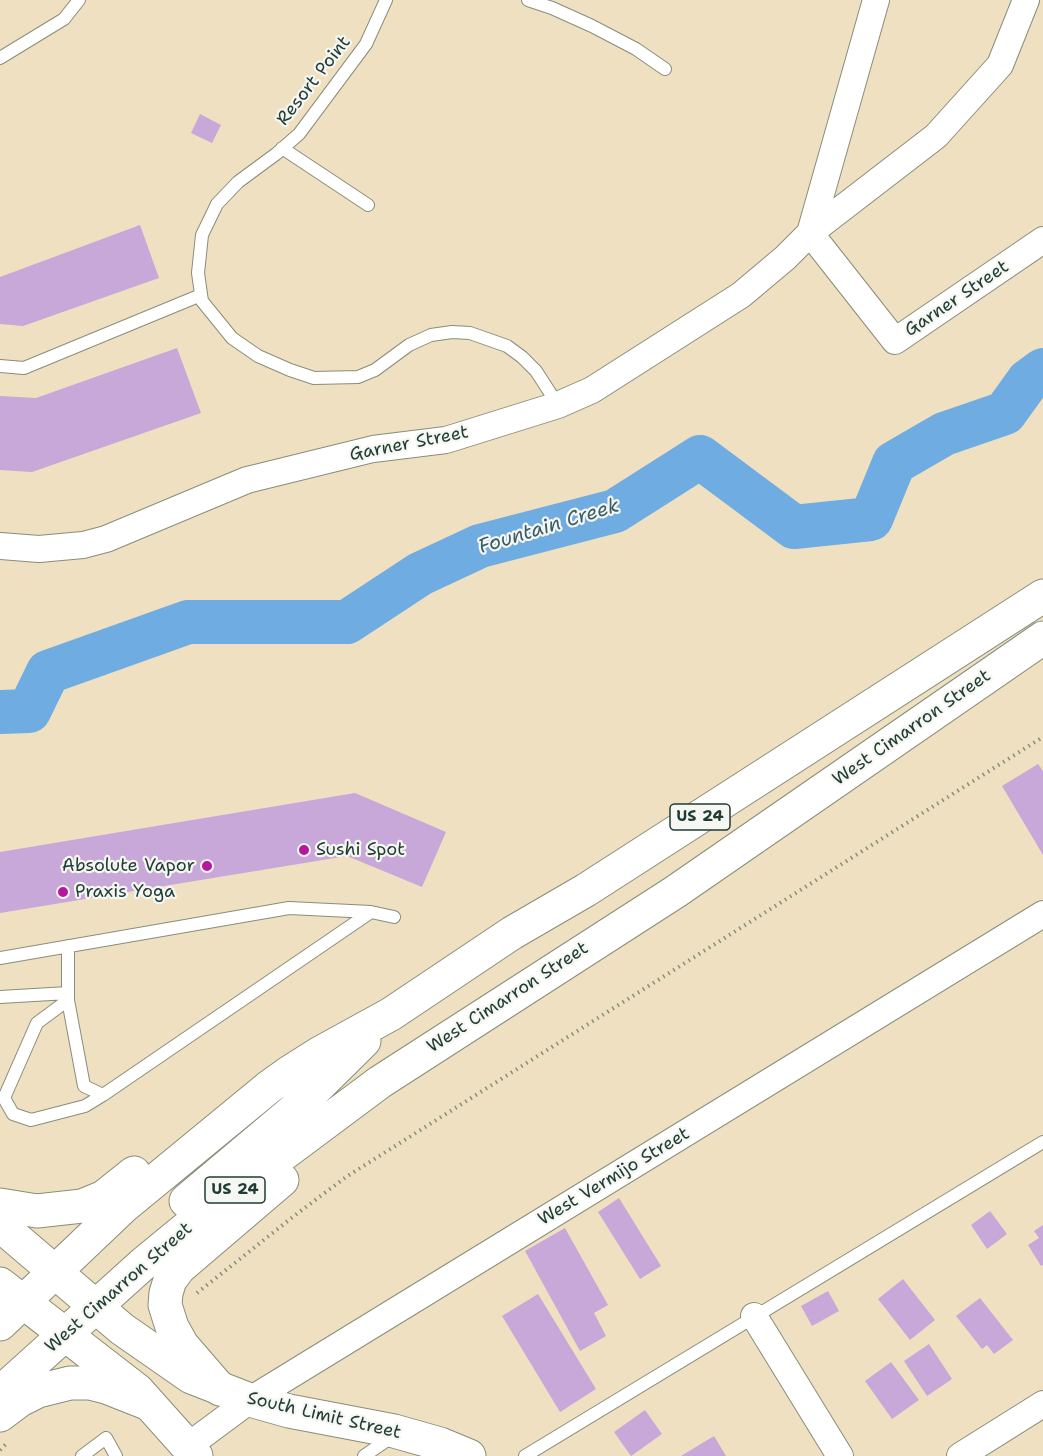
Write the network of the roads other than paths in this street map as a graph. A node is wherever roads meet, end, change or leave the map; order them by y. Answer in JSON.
{"nodes":[{"id":1,"x":79,"y":0,"type":"edge"},
{"id":2,"x":386,"y":0,"type":"edge"},
{"id":3,"x":528,"y":0,"type":"edge"},
{"id":4,"x":876,"y":0,"type":"edge"},
{"id":5,"x":1026,"y":0,"type":"edge"},
{"id":6,"x":0,"y":58,"type":"edge"},
{"id":7,"x":665,"y":69,"type":"dead end"},
{"id":8,"x":282,"y":148,"type":"junction"},
{"id":9,"x":368,"y":205,"type":"dead end"},
{"id":10,"x":810,"y":233,"type":"junction"},
{"id":11,"x":1043,"y":240,"type":"edge"},
{"id":12,"x":201,"y":295,"type":"junction"},
{"id":13,"x":0,"y":366,"type":"edge"},
{"id":14,"x":558,"y":405,"type":"junction"},
{"id":15,"x":0,"y":546,"type":"edge"},
{"id":16,"x":1043,"y":596,"type":"edge"},
{"id":17,"x":1043,"y":638,"type":"edge"},
{"id":18,"x":371,"y":912,"type":"junction"},
{"id":19,"x":1043,"y":914,"type":"edge"},
{"id":20,"x":394,"y":917,"type":"dead end"},
{"id":21,"x":68,"y":946,"type":"junction"},
{"id":22,"x":0,"y":958,"type":"edge"},
{"id":23,"x":0,"y":997,"type":"edge"},
{"id":24,"x":68,"y":997,"type":"junction"},
{"id":25,"x":391,"y":1014,"type":"junction"},
{"id":26,"x":380,"y":1082,"type":"junction"},
{"id":27,"x":269,"y":1087,"type":"junction"},
{"id":28,"x":103,"y":1095,"type":"junction"},
{"id":29,"x":2,"y":1100,"type":"edge"},
{"id":30,"x":1043,"y":1142,"type":"edge"},
{"id":31,"x":0,"y":1205,"type":"edge"},
{"id":32,"x":0,"y":1225,"type":"edge"},
{"id":33,"x":55,"y":1272,"type":"junction"},
{"id":34,"x":90,"y":1301,"type":"junction"},
{"id":35,"x":8,"y":1303,"type":"edge"},
{"id":36,"x":754,"y":1316,"type":"junction"},
{"id":37,"x":65,"y":1334,"type":"junction"},
{"id":38,"x":220,"y":1389,"type":"junction"},
{"id":39,"x":0,"y":1393,"type":"edge"},
{"id":40,"x":250,"y":1400,"type":"junction"},
{"id":41,"x":149,"y":1404,"type":"junction"},
{"id":42,"x":1043,"y":1404,"type":"edge"},
{"id":43,"x":0,"y":1415,"type":"edge"},
{"id":44,"x":399,"y":1432,"type":"junction"},
{"id":45,"x":185,"y":1446,"type":"edge"},
{"id":46,"x":81,"y":1456,"type":"edge"},
{"id":47,"x":116,"y":1456,"type":"edge"},
{"id":48,"x":364,"y":1456,"type":"edge"},
{"id":49,"x":469,"y":1456,"type":"edge"},
{"id":50,"x":525,"y":1456,"type":"edge"},
{"id":51,"x":840,"y":1456,"type":"edge"},
{"id":52,"x":960,"y":1456,"type":"edge"}],
"edges":[{"from":1,"to":6,"type":"lane"},
{"from":2,"to":8,"type":"lane","name":"Resort Point"},
{"from":3,"to":7,"type":"lane"},
{"from":4,"to":10,"type":"street","name":"Garner Street"},
{"from":5,"to":10,"type":"street"},
{"from":8,"to":9,"type":"lane"},
{"from":8,"to":12,"type":"lane","name":"Resort Point"},
{"from":10,"to":11,"type":"street","name":"Garner Street"},
{"from":10,"to":14,"type":"street","name":"Garner Street"},
{"from":12,"to":13,"type":"lane"},
{"from":12,"to":14,"type":"lane","name":"Resort Point"},
{"from":14,"to":15,"type":"street","name":"Garner Street"},
{"from":16,"to":25,"type":"main road","name":"West Cimarron Street","number":"US 24"},
{"from":17,"to":26,"type":"main road","name":"West Cimarron Street","number":"US 24"},
{"from":18,"to":20,"type":"lane"},
{"from":18,"to":21,"type":"lane"},
{"from":18,"to":28,"type":"lane"},
{"from":19,"to":40,"type":"street","name":"West Vermijo Street"},
{"from":21,"to":22,"type":"lane"},
{"from":21,"to":24,"type":"lane"},
{"from":23,"to":24,"type":"lane"},
{"from":24,"to":28,"type":"lane"},
{"from":24,"to":29,"type":"lane"},
{"from":25,"to":27,"type":"main road","name":"West Cimarron Street","number":"US 24"},
{"from":25,"to":34,"type":"main road"},
{"from":26,"to":34,"type":"main road","name":"West Cimarron Street","number":"US 24"},
{"from":26,"to":38,"type":"main road"},
{"from":27,"to":31,"type":"main road"},
{"from":27,"to":33,"type":"main road","name":"West Cimarron Street","number":"US 24"},
{"from":28,"to":29,"type":"lane"},
{"from":30,"to":36,"type":"lane"},
{"from":32,"to":33,"type":"main road","name":"South Limit Street"},
{"from":33,"to":34,"type":"main road","name":"South Limit Street"},
{"from":33,"to":35,"type":"main road","name":"West Cimarron Street","number":"US 24"},
{"from":34,"to":37,"type":"main road","name":"West Cimarron Street"},
{"from":34,"to":38,"type":"main road","name":"South Limit Street"},
{"from":35,"to":37,"type":"main road"},
{"from":36,"to":50,"type":"lane"},
{"from":36,"to":51,"type":"street"},
{"from":37,"to":39,"type":"main road","name":"West Cimarron Street"},
{"from":37,"to":41,"type":"main road"},
{"from":38,"to":40,"type":"main road","name":"South Limit Street"},
{"from":40,"to":44,"type":"main road","name":"South Limit Street"},
{"from":40,"to":45,"type":"street","name":"West Vermijo Street"},
{"from":41,"to":43,"type":"main road"},
{"from":41,"to":45,"type":"main road"},
{"from":42,"to":52,"type":"street"},
{"from":44,"to":48,"type":"lane"},
{"from":44,"to":49,"type":"main road","name":"South Limit Street"},
{"from":46,"to":47,"type":"lane"}]}
